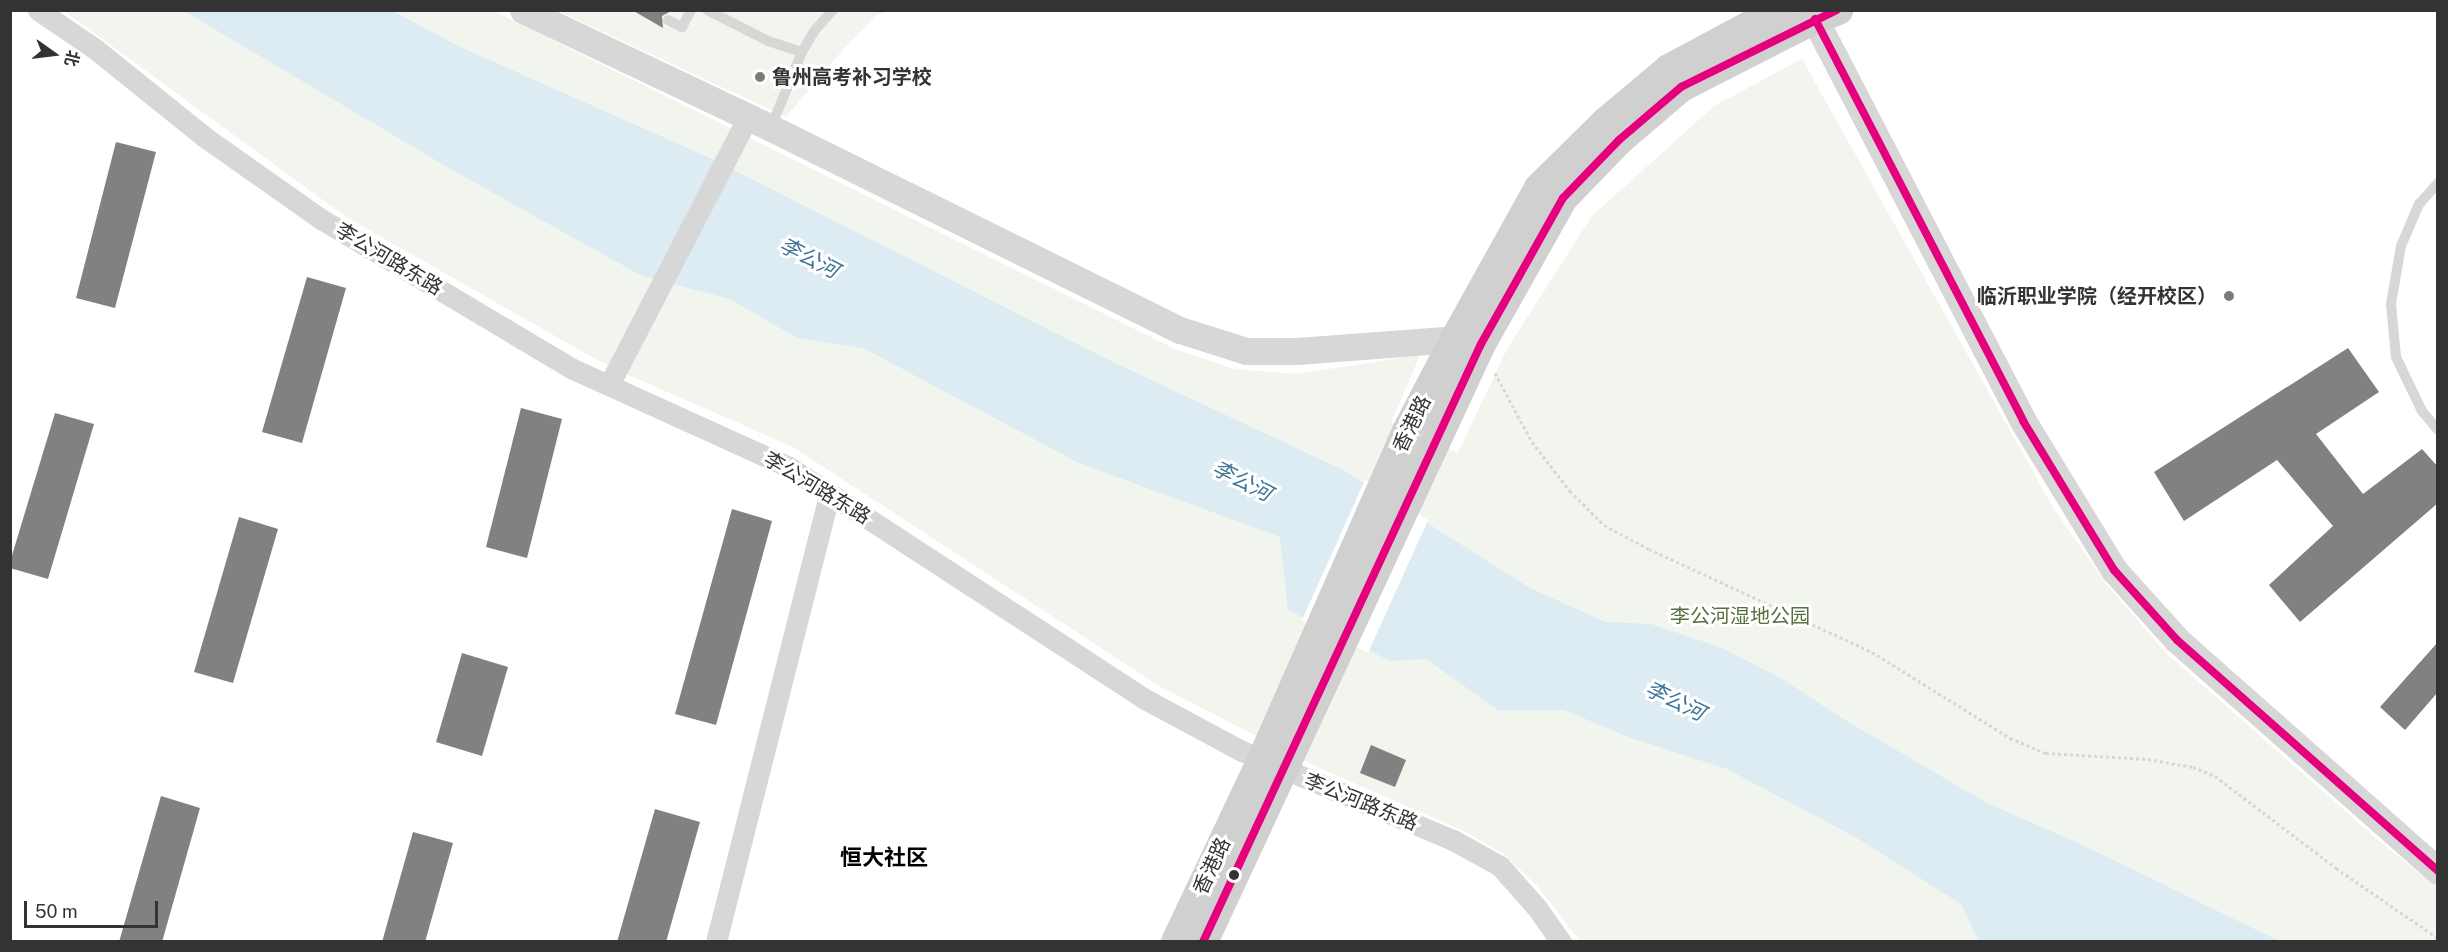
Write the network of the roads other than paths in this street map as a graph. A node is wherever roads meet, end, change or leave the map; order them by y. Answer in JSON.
{"nodes":[{"id":1,"x":38,"y":10,"type":"edge"},
{"id":2,"x":523,"y":10,"type":"edge"},
{"id":3,"x":691,"y":10,"type":"edge"},
{"id":4,"x":707,"y":10,"type":"edge"},
{"id":5,"x":834,"y":10,"type":"edge"},
{"id":6,"x":1779,"y":10,"type":"edge"},
{"id":7,"x":1821,"y":13,"type":"edge"},
{"id":8,"x":668,"y":20,"type":"dead end"},
{"id":9,"x":802,"y":52,"type":"junction"},
{"id":10,"x":759,"y":122,"type":"junction"},
{"id":11,"x":2438,"y":183,"type":"edge"},
{"id":12,"x":1468,"y":341,"type":"junction"},
{"id":13,"x":609,"y":385,"type":"junction"},
{"id":14,"x":2438,"y":430,"type":"edge"},
{"id":15,"x":830,"y":494,"type":"junction"},
{"id":16,"x":1309,"y":686,"type":"junction"},
{"id":17,"x":1273,"y":765,"type":"junction"},
{"id":18,"x":2438,"y":871,"type":"edge"},
{"id":19,"x":716,"y":942,"type":"edge"},
{"id":20,"x":1176,"y":942,"type":"edge"},
{"id":21,"x":1203,"y":942,"type":"edge"},
{"id":22,"x":1561,"y":942,"type":"edge"}],
"edges":[{"from":1,"to":13,"type":"street","name":"李公河路东路"},
{"from":2,"to":10,"type":"street"},
{"from":3,"to":8,"type":"lane"},
{"from":4,"to":9,"type":"lane"},
{"from":5,"to":9,"type":"lane"},
{"from":6,"to":12,"type":"main road","name":"香港路"},
{"from":7,"to":12,"type":"main road","name":"香港路"},
{"from":7,"to":18,"type":"street"},
{"from":9,"to":10,"type":"lane"},
{"from":10,"to":12,"type":"street"},
{"from":10,"to":13,"type":"street"},
{"from":11,"to":14,"type":"lane"},
{"from":12,"to":16,"type":"main road","name":"香港路"},
{"from":12,"to":16,"type":"main road","name":"香港路"},
{"from":13,"to":15,"type":"street","name":"李公河路东路"},
{"from":15,"to":17,"type":"street","name":"李公河路东路"},
{"from":15,"to":19,"type":"street"},
{"from":16,"to":17,"type":"main road","name":"香港路"},
{"from":17,"to":20,"type":"main road","name":"香港路"},
{"from":17,"to":21,"type":"main road","name":"香港路"},
{"from":17,"to":22,"type":"street","name":"李公河路东路"}]}
